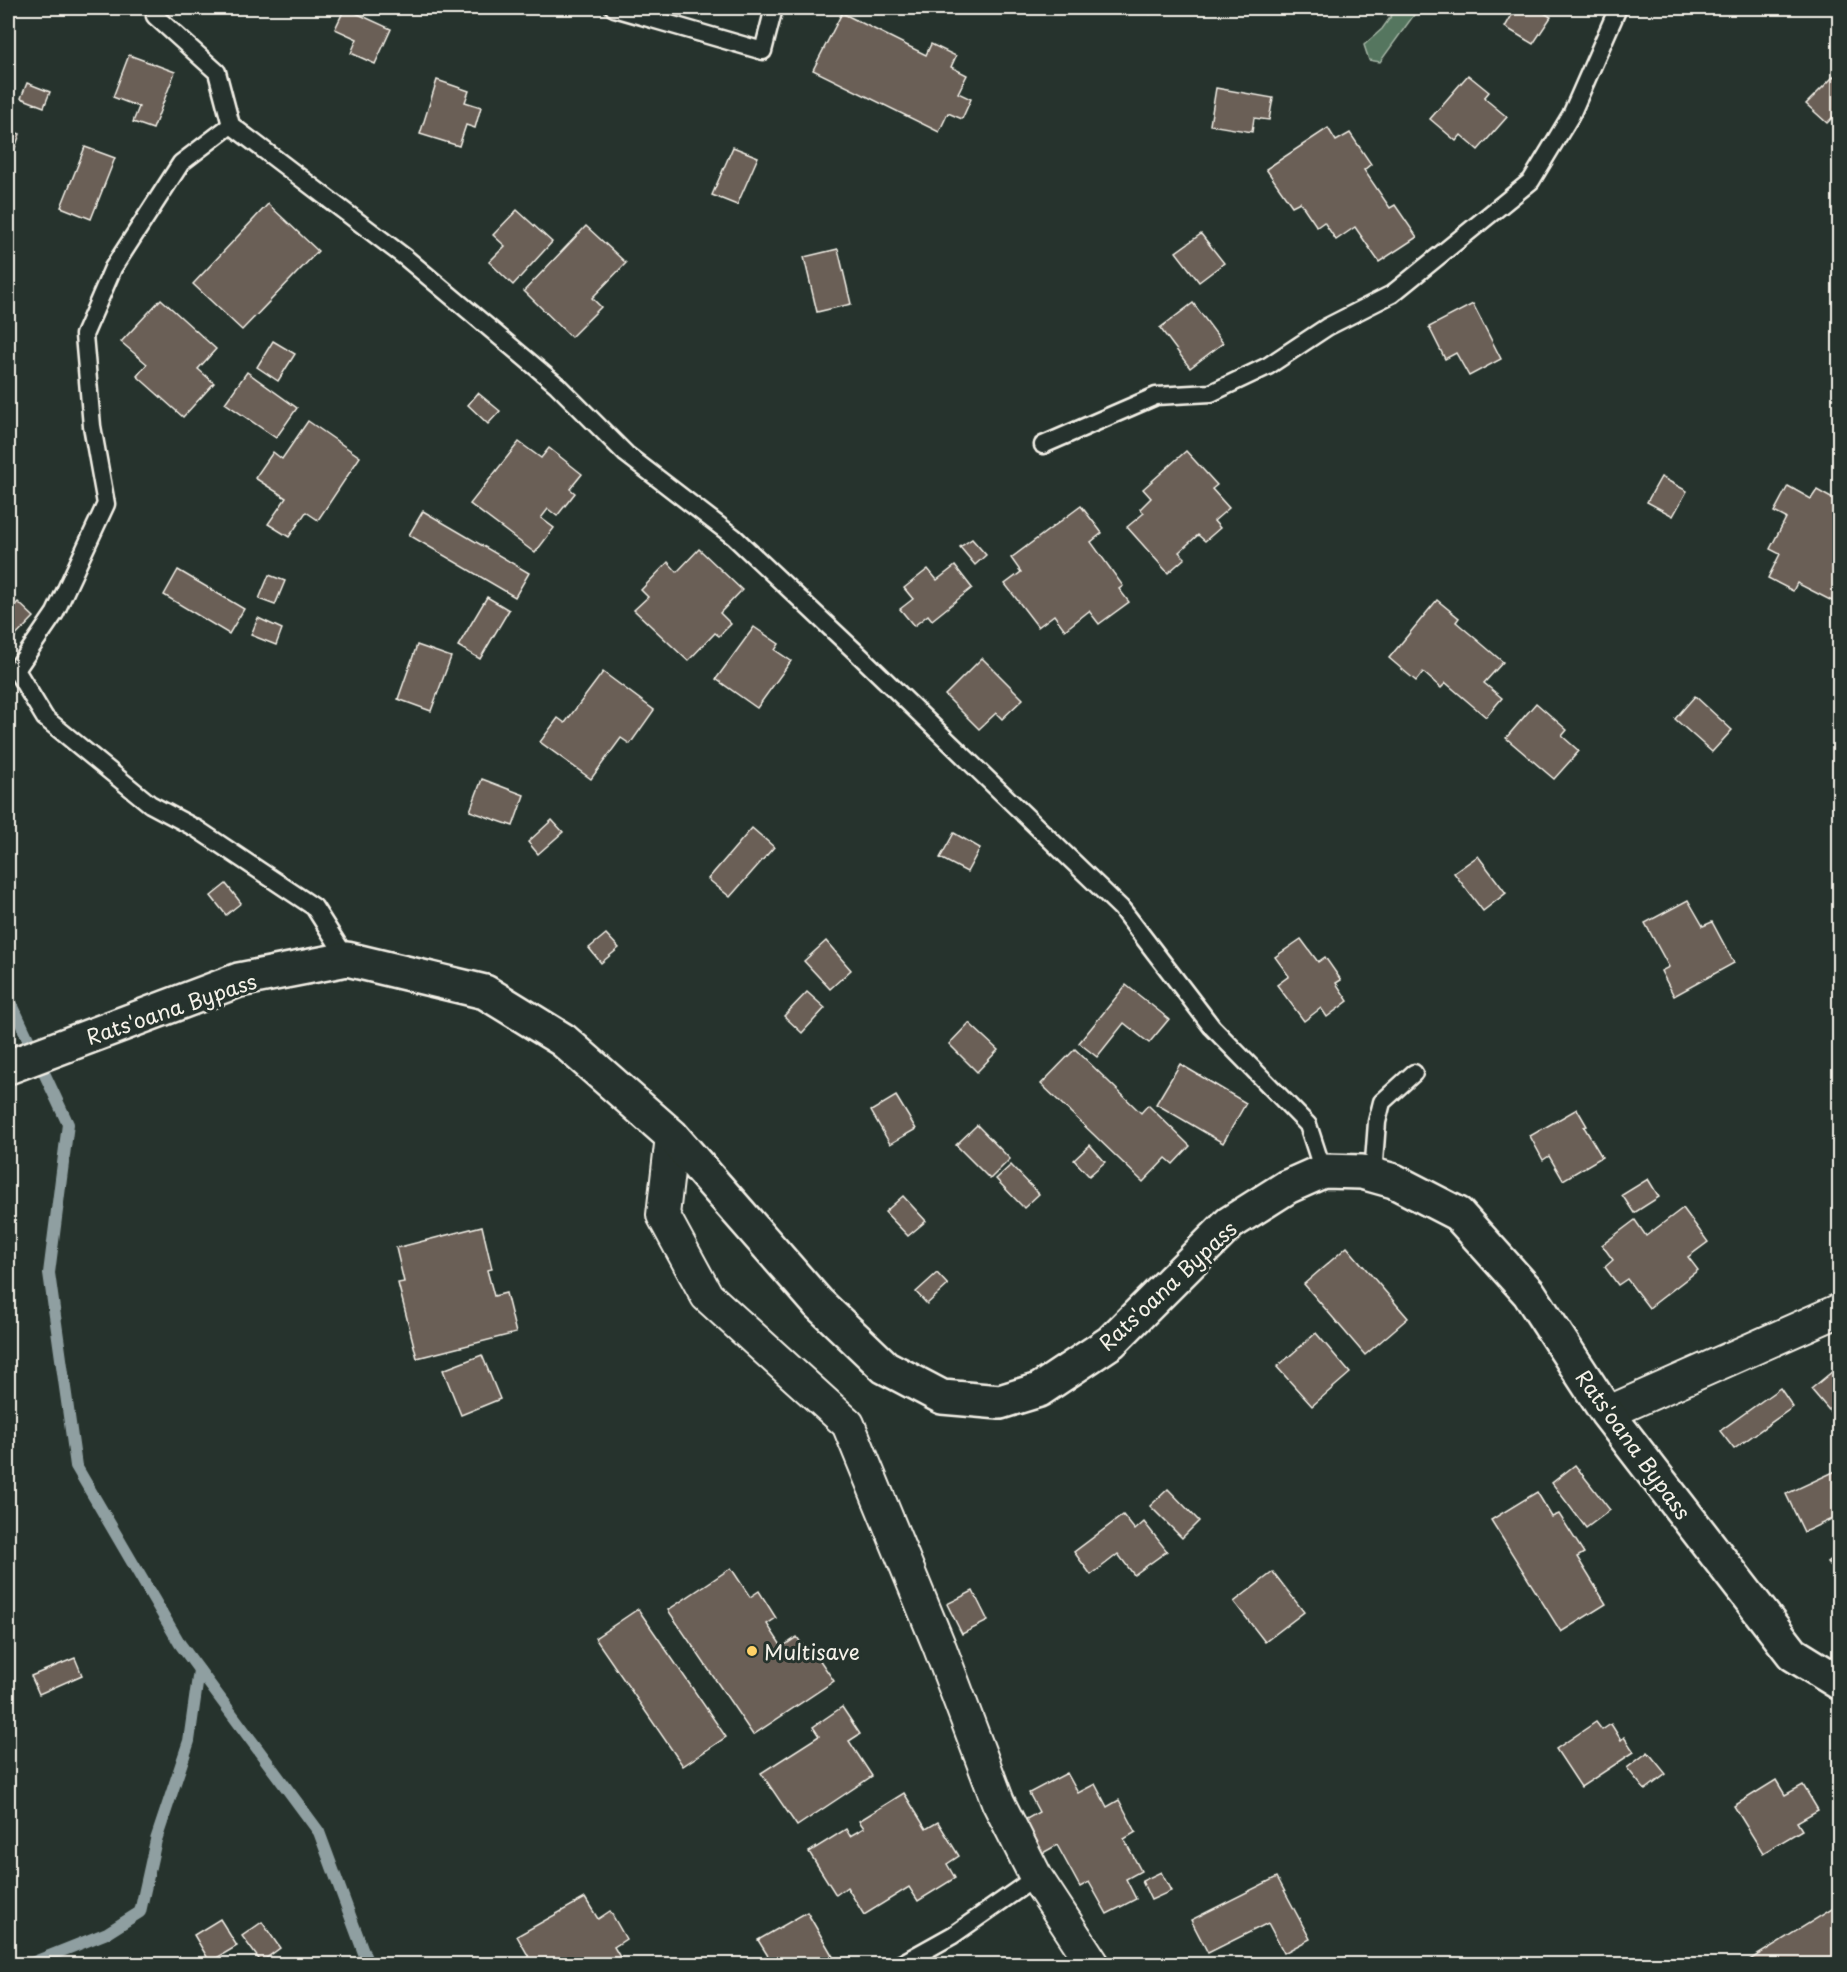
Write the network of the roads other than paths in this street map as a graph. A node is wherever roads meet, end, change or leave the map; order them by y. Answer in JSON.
{"nodes":[{"id":1,"x":159,"y":8,"type":"edge"},
{"id":2,"x":614,"y":8,"type":"edge"},
{"id":3,"x":774,"y":8,"type":"edge"},
{"id":4,"x":1618,"y":8,"type":"edge"},
{"id":5,"x":231,"y":125,"type":"junction"},
{"id":6,"x":1043,"y":445,"type":"dead end"},
{"id":7,"x":347,"y":959,"type":"junction"},
{"id":8,"x":8,"y":1067,"type":"edge"},
{"id":9,"x":1414,"y":1073,"type":"dead end"},
{"id":10,"x":672,"y":1136,"type":"junction"},
{"id":11,"x":1323,"y":1171,"type":"junction"},
{"id":12,"x":1373,"y":1175,"type":"junction"},
{"id":13,"x":1838,"y":1314,"type":"edge"},
{"id":14,"x":1607,"y":1413,"type":"junction"},
{"id":15,"x":1839,"y":1683,"type":"edge"},
{"id":16,"x":1036,"y":1877,"type":"junction"},
{"id":17,"x":901,"y":1965,"type":"edge"},
{"id":18,"x":1093,"y":1965,"type":"edge"}],
"edges":[{"from":1,"to":5,"type":"lane"},
{"from":2,"to":3,"type":"lane"},
{"from":4,"to":6,"type":"lane"},
{"from":5,"to":7,"type":"lane"},
{"from":5,"to":11,"type":"lane"},
{"from":7,"to":8,"type":"street","name":"Rats'oana Bypass"},
{"from":7,"to":10,"type":"street","name":"Rats'oana Bypass"},
{"from":9,"to":12,"type":"lane"},
{"from":10,"to":11,"type":"street","name":"Rats'oana Bypass"},
{"from":10,"to":16,"type":"street"},
{"from":11,"to":12,"type":"street","name":"Rats'oana Bypass"},
{"from":12,"to":14,"type":"street","name":"Rats'oana Bypass"},
{"from":13,"to":14,"type":"street"},
{"from":14,"to":15,"type":"street","name":"Rats'oana Bypass"},
{"from":16,"to":17,"type":"lane"},
{"from":16,"to":18,"type":"street"}]}
